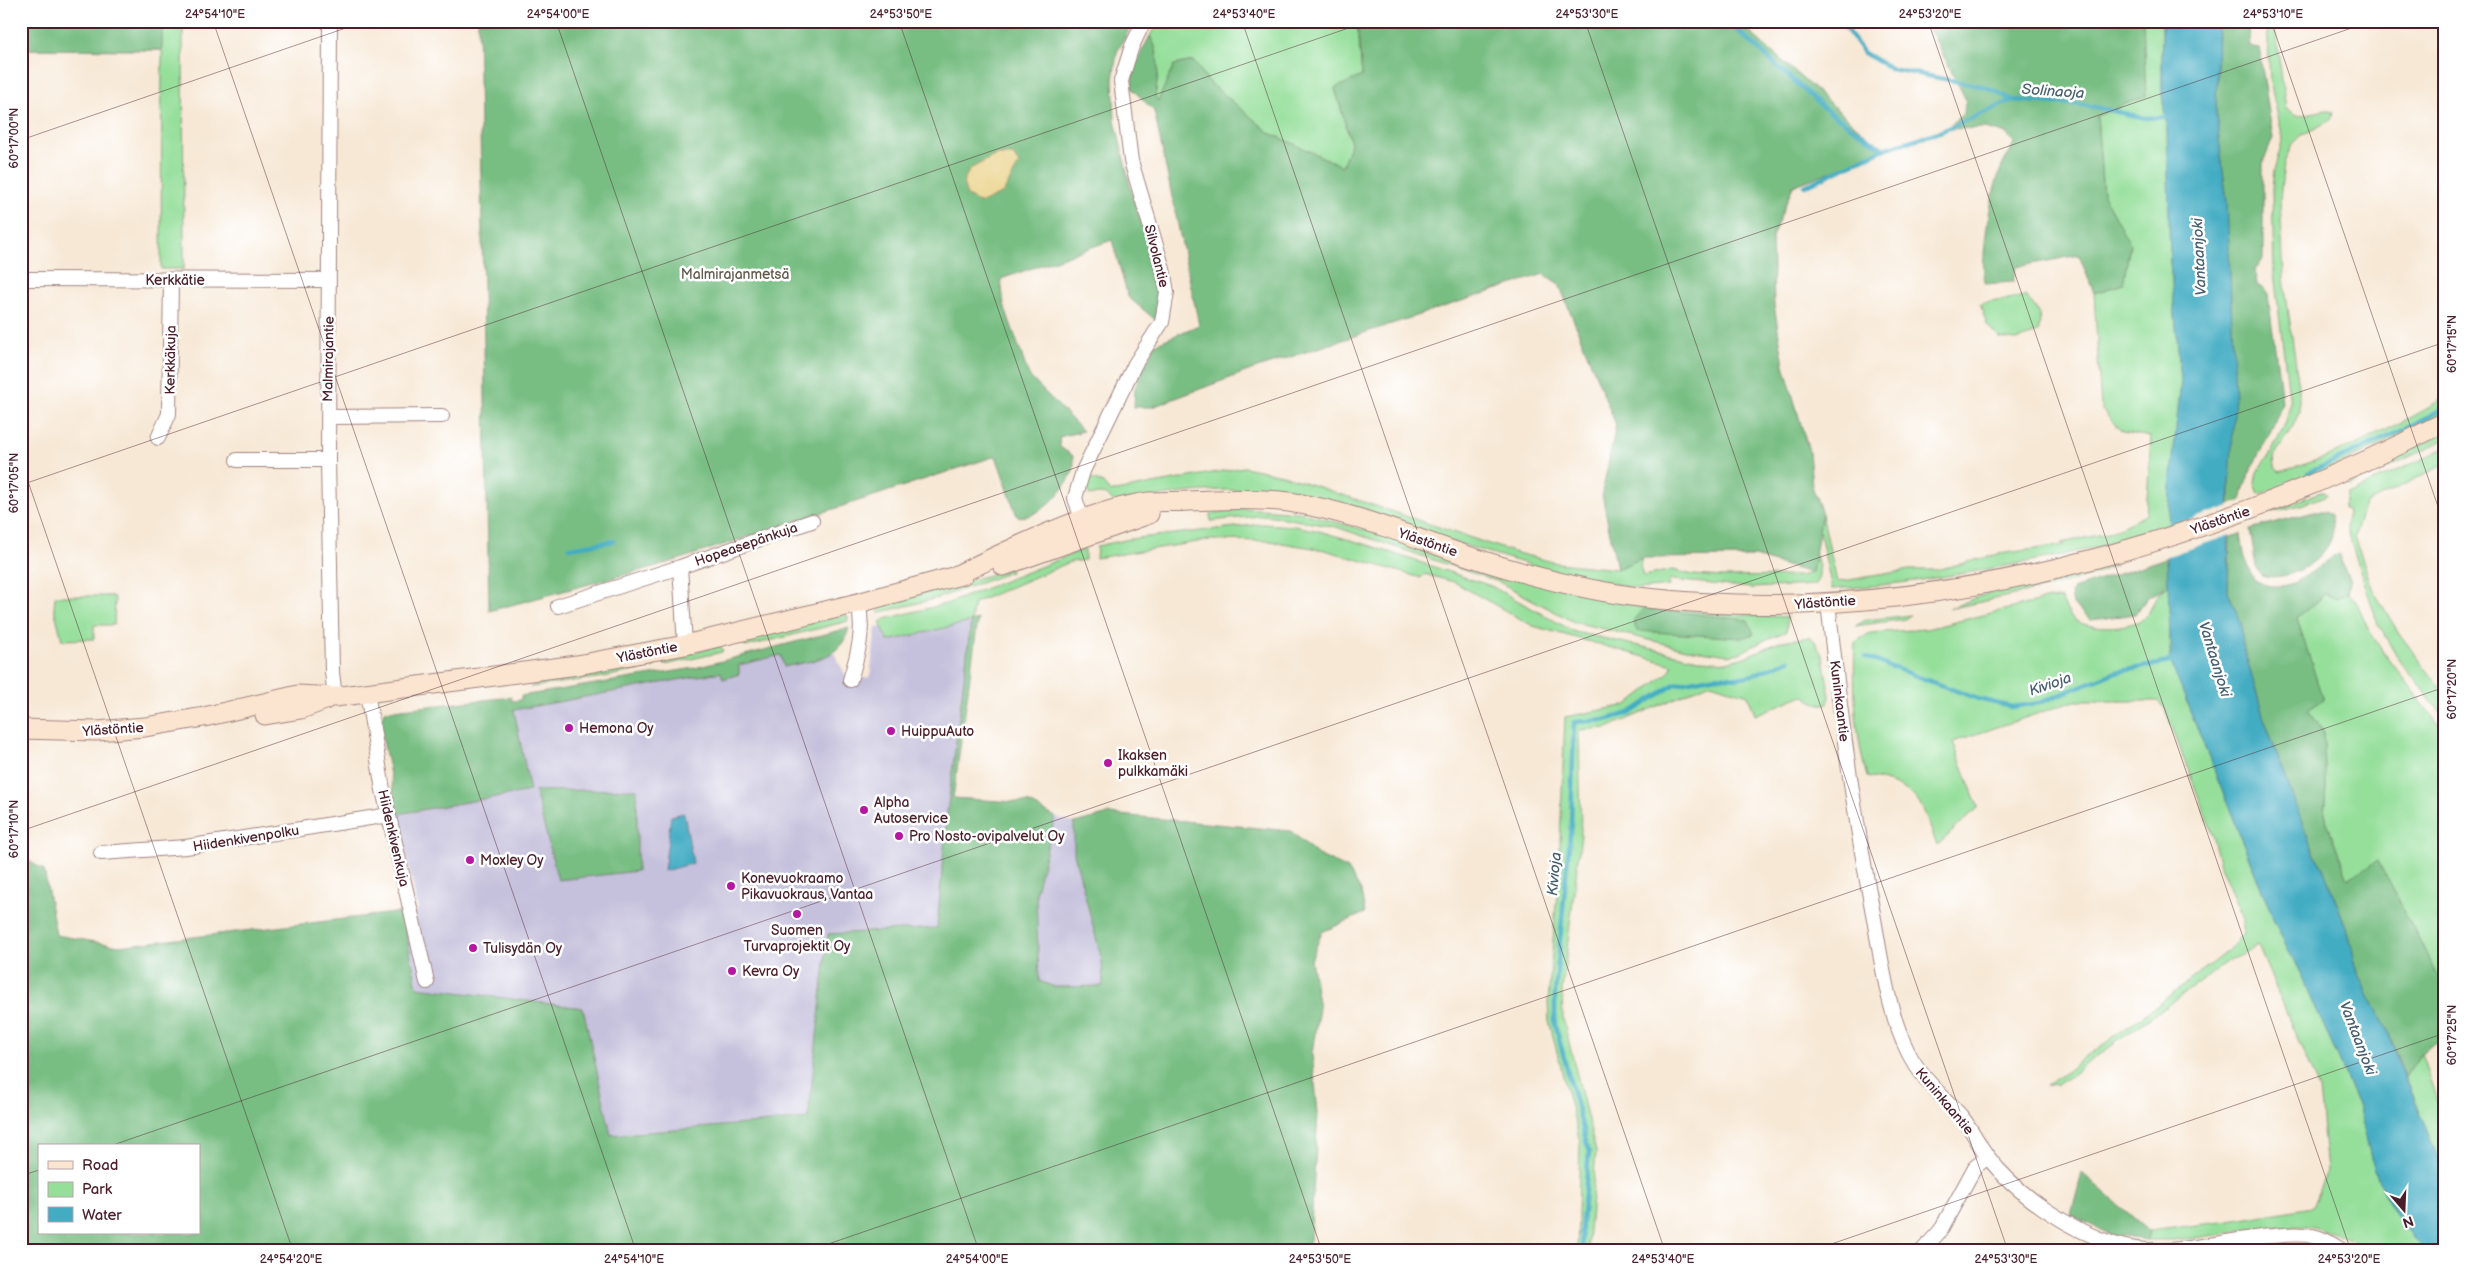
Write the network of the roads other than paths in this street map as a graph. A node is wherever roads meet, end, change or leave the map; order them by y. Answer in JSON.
{"nodes":[{"id":1,"x":330,"y":21,"type":"edge"},
{"id":2,"x":1144,"y":21,"type":"edge"},
{"id":3,"x":21,"y":279,"type":"edge"},
{"id":4,"x":171,"y":280,"type":"junction"},
{"id":5,"x":329,"y":280,"type":"junction"},
{"id":6,"x":442,"y":416,"type":"dead end"},
{"id":7,"x":328,"y":417,"type":"junction"},
{"id":8,"x":2445,"y":422,"type":"edge"},
{"id":9,"x":158,"y":438,"type":"dead end"},
{"id":10,"x":237,"y":460,"type":"dead end"},
{"id":11,"x":328,"y":460,"type":"junction"},
{"id":12,"x":812,"y":521,"type":"dead end"},
{"id":13,"x":1084,"y":528,"type":"junction"},
{"id":14,"x":680,"y":567,"type":"junction"},
{"id":15,"x":1828,"y":602,"type":"junction"},
{"id":16,"x":858,"y":603,"type":"junction"},
{"id":17,"x":558,"y":606,"type":"dead end"},
{"id":18,"x":685,"y":645,"type":"junction"},
{"id":19,"x":850,"y":680,"type":"dead end"},
{"id":20,"x":367,"y":692,"type":"junction"},
{"id":21,"x":334,"y":697,"type":"junction"},
{"id":22,"x":21,"y":730,"type":"edge"},
{"id":23,"x":389,"y":816,"type":"junction"},
{"id":24,"x":101,"y":853,"type":"dead end"},
{"id":25,"x":428,"y":982,"type":"dead end"},
{"id":26,"x":1988,"y":1157,"type":"junction"},
{"id":27,"x":2210,"y":1248,"type":"edge"},
{"id":28,"x":1922,"y":1251,"type":"edge"},
{"id":29,"x":2343,"y":1251,"type":"edge"}],
"edges":[{"from":1,"to":5,"type":"street","name":"Malmirajantie"},
{"from":2,"to":13,"type":"street","name":"Silvolantie"},
{"from":3,"to":4,"type":"street","name":"Kerkkätie"},
{"from":4,"to":5,"type":"street","name":"Kerkkätie"},
{"from":4,"to":9,"type":"street","name":"Kerkkäkuja"},
{"from":5,"to":7,"type":"street","name":"Malmirajantie"},
{"from":6,"to":7,"type":"street"},
{"from":7,"to":11,"type":"street","name":"Malmirajantie"},
{"from":8,"to":15,"type":"main road","name":"Ylästöntie"},
{"from":10,"to":11,"type":"street"},
{"from":11,"to":21,"type":"street","name":"Malmirajantie"},
{"from":12,"to":14,"type":"street","name":"Hopeasepänkuja"},
{"from":13,"to":15,"type":"main road","name":"Ylästöntie"},
{"from":13,"to":16,"type":"main road","name":"Ylästöntie"},
{"from":14,"to":17,"type":"street","name":"Hopeasepänkuja"},
{"from":14,"to":18,"type":"street","name":"Hopeasepänkuja"},
{"from":15,"to":26,"type":"street","name":"Kuninkaantie"},
{"from":16,"to":18,"type":"main road","name":"Ylästöntie"},
{"from":16,"to":19,"type":"street"},
{"from":18,"to":20,"type":"main road","name":"Ylästöntie"},
{"from":20,"to":21,"type":"main road","name":"Ylästöntie"},
{"from":20,"to":23,"type":"street","name":"Hiidenkivenkuja"},
{"from":21,"to":22,"type":"main road","name":"Ylästöntie"},
{"from":23,"to":24,"type":"street","name":"Hiidenkivenpolku"},
{"from":23,"to":25,"type":"street","name":"Hiidenkivenkuja"},
{"from":26,"to":27,"type":"street","name":"Kuninkaantie"},
{"from":26,"to":28,"type":"street"},
{"from":27,"to":29,"type":"street","name":"Kuninkaantie"}]}
